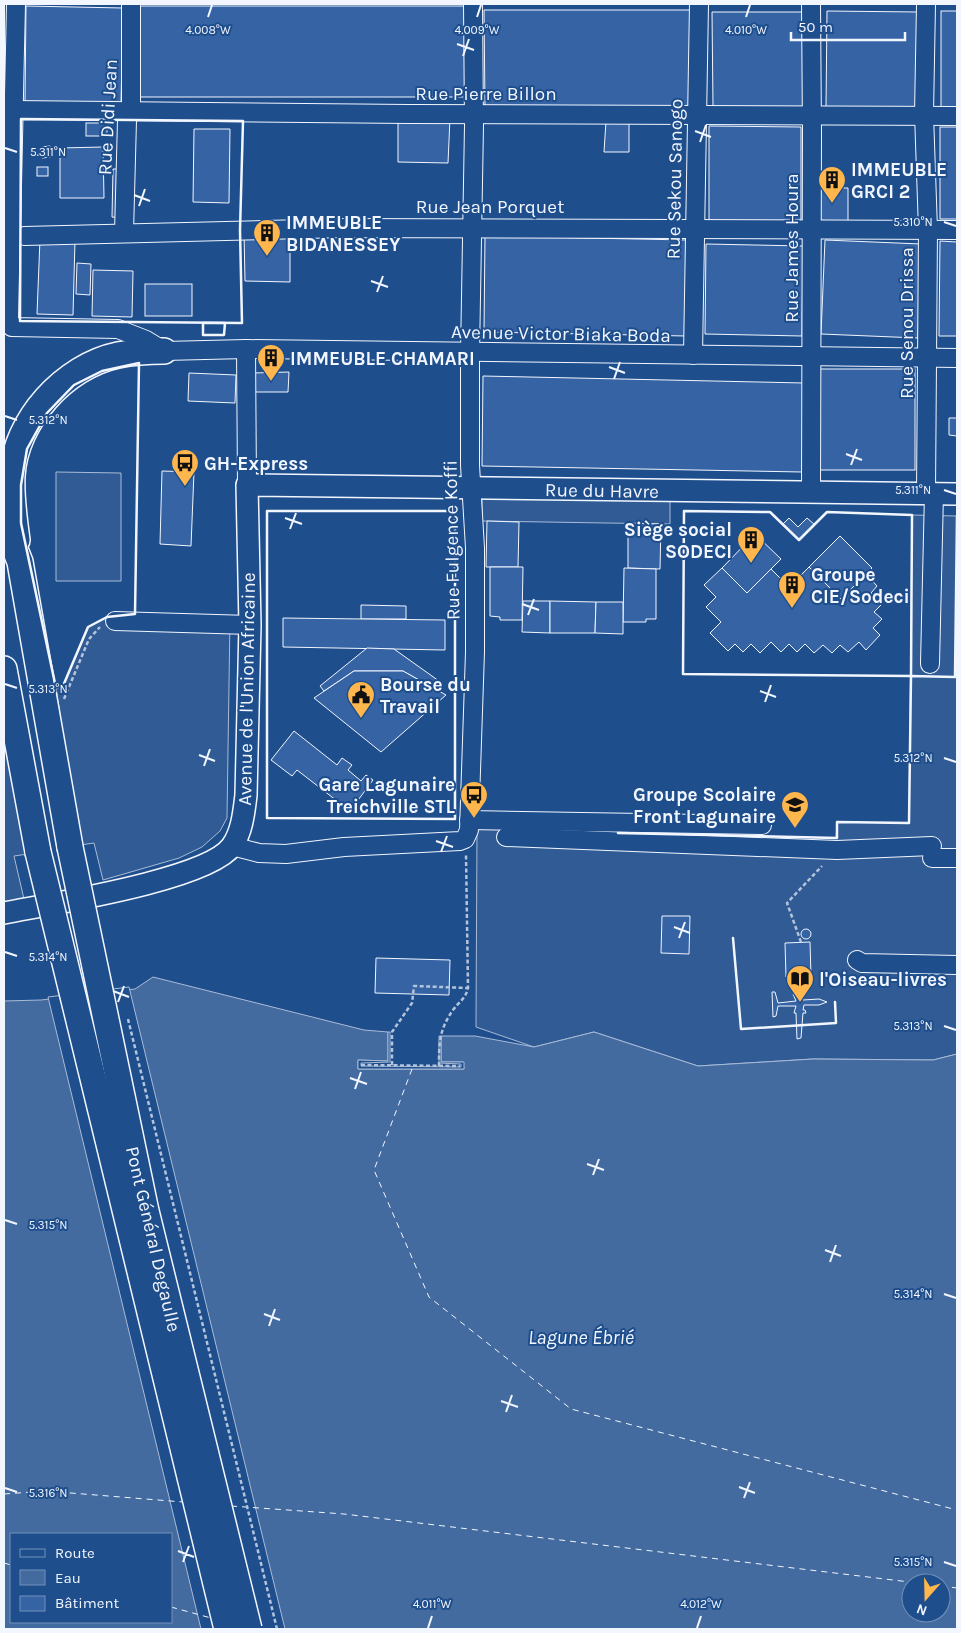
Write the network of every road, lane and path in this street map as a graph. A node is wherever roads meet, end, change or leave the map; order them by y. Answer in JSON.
{"nodes":[{"id":1,"x":16,"y":4,"type":"edge"},
{"id":2,"x":131,"y":4,"type":"edge"},
{"id":3,"x":473,"y":4,"type":"edge"},
{"id":4,"x":699,"y":4,"type":"edge"},
{"id":5,"x":810,"y":4,"type":"edge"},
{"id":6,"x":926,"y":4,"type":"edge"},
{"id":7,"x":14,"y":110,"type":"junction"},
{"id":8,"x":131,"y":110,"type":"junction"},
{"id":9,"x":473,"y":114,"type":"junction"},
{"id":10,"x":924,"y":114,"type":"junction"},
{"id":11,"x":696,"y":115,"type":"junction"},
{"id":12,"x":812,"y":115,"type":"junction"},
{"id":13,"x":957,"y":116,"type":"edge"},
{"id":14,"x":473,"y":227,"type":"junction"},
{"id":15,"x":694,"y":229,"type":"junction"},
{"id":16,"x":812,"y":230,"type":"junction"},
{"id":17,"x":928,"y":230,"type":"junction"},
{"id":18,"x":957,"y":230,"type":"edge"},
{"id":19,"x":124,"y":233,"type":"junction"},
{"id":20,"x":24,"y":236,"type":"dead end"},
{"id":21,"x":246,"y":349,"type":"junction"},
{"id":22,"x":164,"y":351,"type":"junction"},
{"id":23,"x":470,"y":354,"type":"junction"},
{"id":24,"x":694,"y":356,"type":"junction"},
{"id":25,"x":812,"y":357,"type":"junction"},
{"id":26,"x":927,"y":358,"type":"junction"},
{"id":27,"x":957,"y":358,"type":"edge"},
{"id":28,"x":247,"y":485,"type":"junction"},
{"id":29,"x":472,"y":488,"type":"junction"},
{"id":30,"x":811,"y":492,"type":"junction"},
{"id":31,"x":930,"y":493,"type":"junction"},
{"id":32,"x":957,"y":494,"type":"edge"},
{"id":33,"x":4,"y":521,"type":"edge"},
{"id":34,"x":20,"y":562,"type":"junction"},
{"id":35,"x":115,"y":621,"type":"joint"},
{"id":36,"x":250,"y":624,"type":"junction"},
{"id":37,"x":930,"y":664,"type":"dead end"},
{"id":38,"x":4,"y":669,"type":"edge"},
{"id":39,"x":64,"y":701,"type":"dead end"},
{"id":40,"x":4,"y":735,"type":"edge"},
{"id":41,"x":25,"y":782,"type":"junction"},
{"id":42,"x":469,"y":820,"type":"junction"},
{"id":43,"x":762,"y":825,"type":"dead end"},
{"id":44,"x":506,"y":837,"type":"dead end"},
{"id":45,"x":465,"y":839,"type":"junction"},
{"id":46,"x":232,"y":846,"type":"junction"},
{"id":47,"x":837,"y":850,"type":"junction"},
{"id":48,"x":957,"y":858,"type":"edge"},
{"id":49,"x":4,"y":913,"type":"edge"},
{"id":50,"x":801,"y":942,"type":"dead end"},
{"id":51,"x":857,"y":960,"type":"dead end"},
{"id":52,"x":957,"y":964,"type":"edge"},
{"id":53,"x":468,"y":988,"type":"junction"},
{"id":54,"x":128,"y":1019,"type":"dead end"},
{"id":55,"x":392,"y":1065,"type":"junction"},
{"id":56,"x":361,"y":1066,"type":"dead end"},
{"id":57,"x":439,"y":1066,"type":"junction"},
{"id":58,"x":460,"y":1066,"type":"dead end"},
{"id":59,"x":227,"y":1629,"type":"edge"},
{"id":60,"x":249,"y":1629,"type":"edge"},
{"id":61,"x":277,"y":1629,"type":"edge"}],
"edges":[{"from":1,"to":7,"type":"street"},
{"from":2,"to":8,"type":"street","name":"Rue Didi Jean"},
{"from":3,"to":9,"type":"street","name":"Rue Fulgence Koffi"},
{"from":4,"to":11,"type":"street","name":"Rue Sekou Sanogo"},
{"from":5,"to":12,"type":"street","name":"Rue James Houra"},
{"from":6,"to":10,"type":"street","name":"Rue Senou Drissa"},
{"from":7,"to":8,"type":"street","name":"Rue Pierre Billon"},
{"from":7,"to":22,"type":"street"},
{"from":8,"to":9,"type":"street","name":"Rue Pierre Billon"},
{"from":8,"to":19,"type":"street","name":"Rue Didi Jean"},
{"from":9,"to":11,"type":"street","name":"Rue Pierre Billon"},
{"from":9,"to":14,"type":"street","name":"Rue Fulgence Koffi"},
{"from":10,"to":12,"type":"street","name":"Rue Pierre Billon"},
{"from":10,"to":13,"type":"street","name":"Rue Pierre Billon"},
{"from":10,"to":17,"type":"street","name":"Rue Senou Drissa"},
{"from":11,"to":12,"type":"street","name":"Rue Pierre Billon"},
{"from":11,"to":15,"type":"street","name":"Rue Sekou Sanogo"},
{"from":12,"to":16,"type":"street","name":"Rue James Houra"},
{"from":14,"to":15,"type":"street","name":"Rue Jean Porquet"},
{"from":14,"to":19,"type":"street","name":"Rue Jean Porquet"},
{"from":14,"to":23,"type":"street","name":"Rue Fulgence Koffi"},
{"from":15,"to":16,"type":"street","name":"Rue Jean Porquet"},
{"from":15,"to":24,"type":"street","name":"Rue Sekou Sanogo"},
{"from":16,"to":17,"type":"street","name":"Rue Jean Porquet"},
{"from":16,"to":25,"type":"street","name":"Rue James Houra"},
{"from":17,"to":18,"type":"street","name":"Rue Jean Porquet"},
{"from":17,"to":26,"type":"street","name":"Rue Senou Drissa"},
{"from":19,"to":20,"type":"street","name":"Rue Jean Porquet"},
{"from":21,"to":22,"type":"street","name":"Avenue Victor Biaka Boda"},
{"from":21,"to":23,"type":"street","name":"Avenue Victor Biaka Boda"},
{"from":21,"to":28,"type":"street","name":"Avenue de l'Union Africaine"},
{"from":22,"to":34,"type":"highway"},
{"from":23,"to":24,"type":"street","name":"Avenue Victor Biaka Boda"},
{"from":23,"to":29,"type":"street","name":"Rue Fulgence Koffi"},
{"from":24,"to":25,"type":"street","name":"Avenue Victor Biaka Boda"},
{"from":25,"to":26,"type":"street","name":"Avenue Victor Biaka Boda"},
{"from":25,"to":30,"type":"street","name":"Rue James Houra"},
{"from":26,"to":27,"type":"street","name":"Avenue Victor Biaka Boda"},
{"from":26,"to":31,"type":"street","name":"Rue Senou Drissa"},
{"from":28,"to":29,"type":"main road","name":"Rue du Havre"},
{"from":28,"to":36,"type":"main road","name":"Avenue de l'Union Africaine"},
{"from":29,"to":30,"type":"main road","name":"Rue du Havre"},
{"from":29,"to":42,"type":"street","name":"Rue Fulgence Koffi"},
{"from":30,"to":31,"type":"main road","name":"Rue du Havre"},
{"from":31,"to":32,"type":"main road","name":"Rue du Havre"},
{"from":31,"to":37,"type":"street","name":"Rue Senou Drissa"},
{"from":33,"to":34,"type":"highway"},
{"from":34,"to":60,"type":"highway","name":"Pont Général Degaulle","bridge":true},
{"from":35,"to":36,"type":"street"},
{"from":35,"to":39,"type":"path"},
{"from":36,"to":46,"type":"main road","name":"Avenue de l'Union Africaine"},
{"from":38,"to":41,"type":"highway"},
{"from":40,"to":41,"type":"highway"},
{"from":41,"to":59,"type":"highway","name":"Pont Général Degaulle","bridge":true},
{"from":42,"to":43,"type":"street"},
{"from":42,"to":45,"type":"street","name":"Rue Fulgence Koffi"},
{"from":44,"to":47,"type":"street"},
{"from":45,"to":46,"type":"street"},
{"from":45,"to":53,"type":"path"},
{"from":46,"to":49,"type":"main road","name":"Avenue de l'Union Africaine"},
{"from":47,"to":48,"type":"street"},
{"from":47,"to":50,"type":"path"},
{"from":51,"to":52,"type":"street"},
{"from":53,"to":55,"type":"path"},
{"from":53,"to":57,"type":"path"},
{"from":54,"to":61,"type":"path","bridge":true},
{"from":55,"to":56,"type":"path"},
{"from":55,"to":57,"type":"path"},
{"from":57,"to":58,"type":"path"}]}
